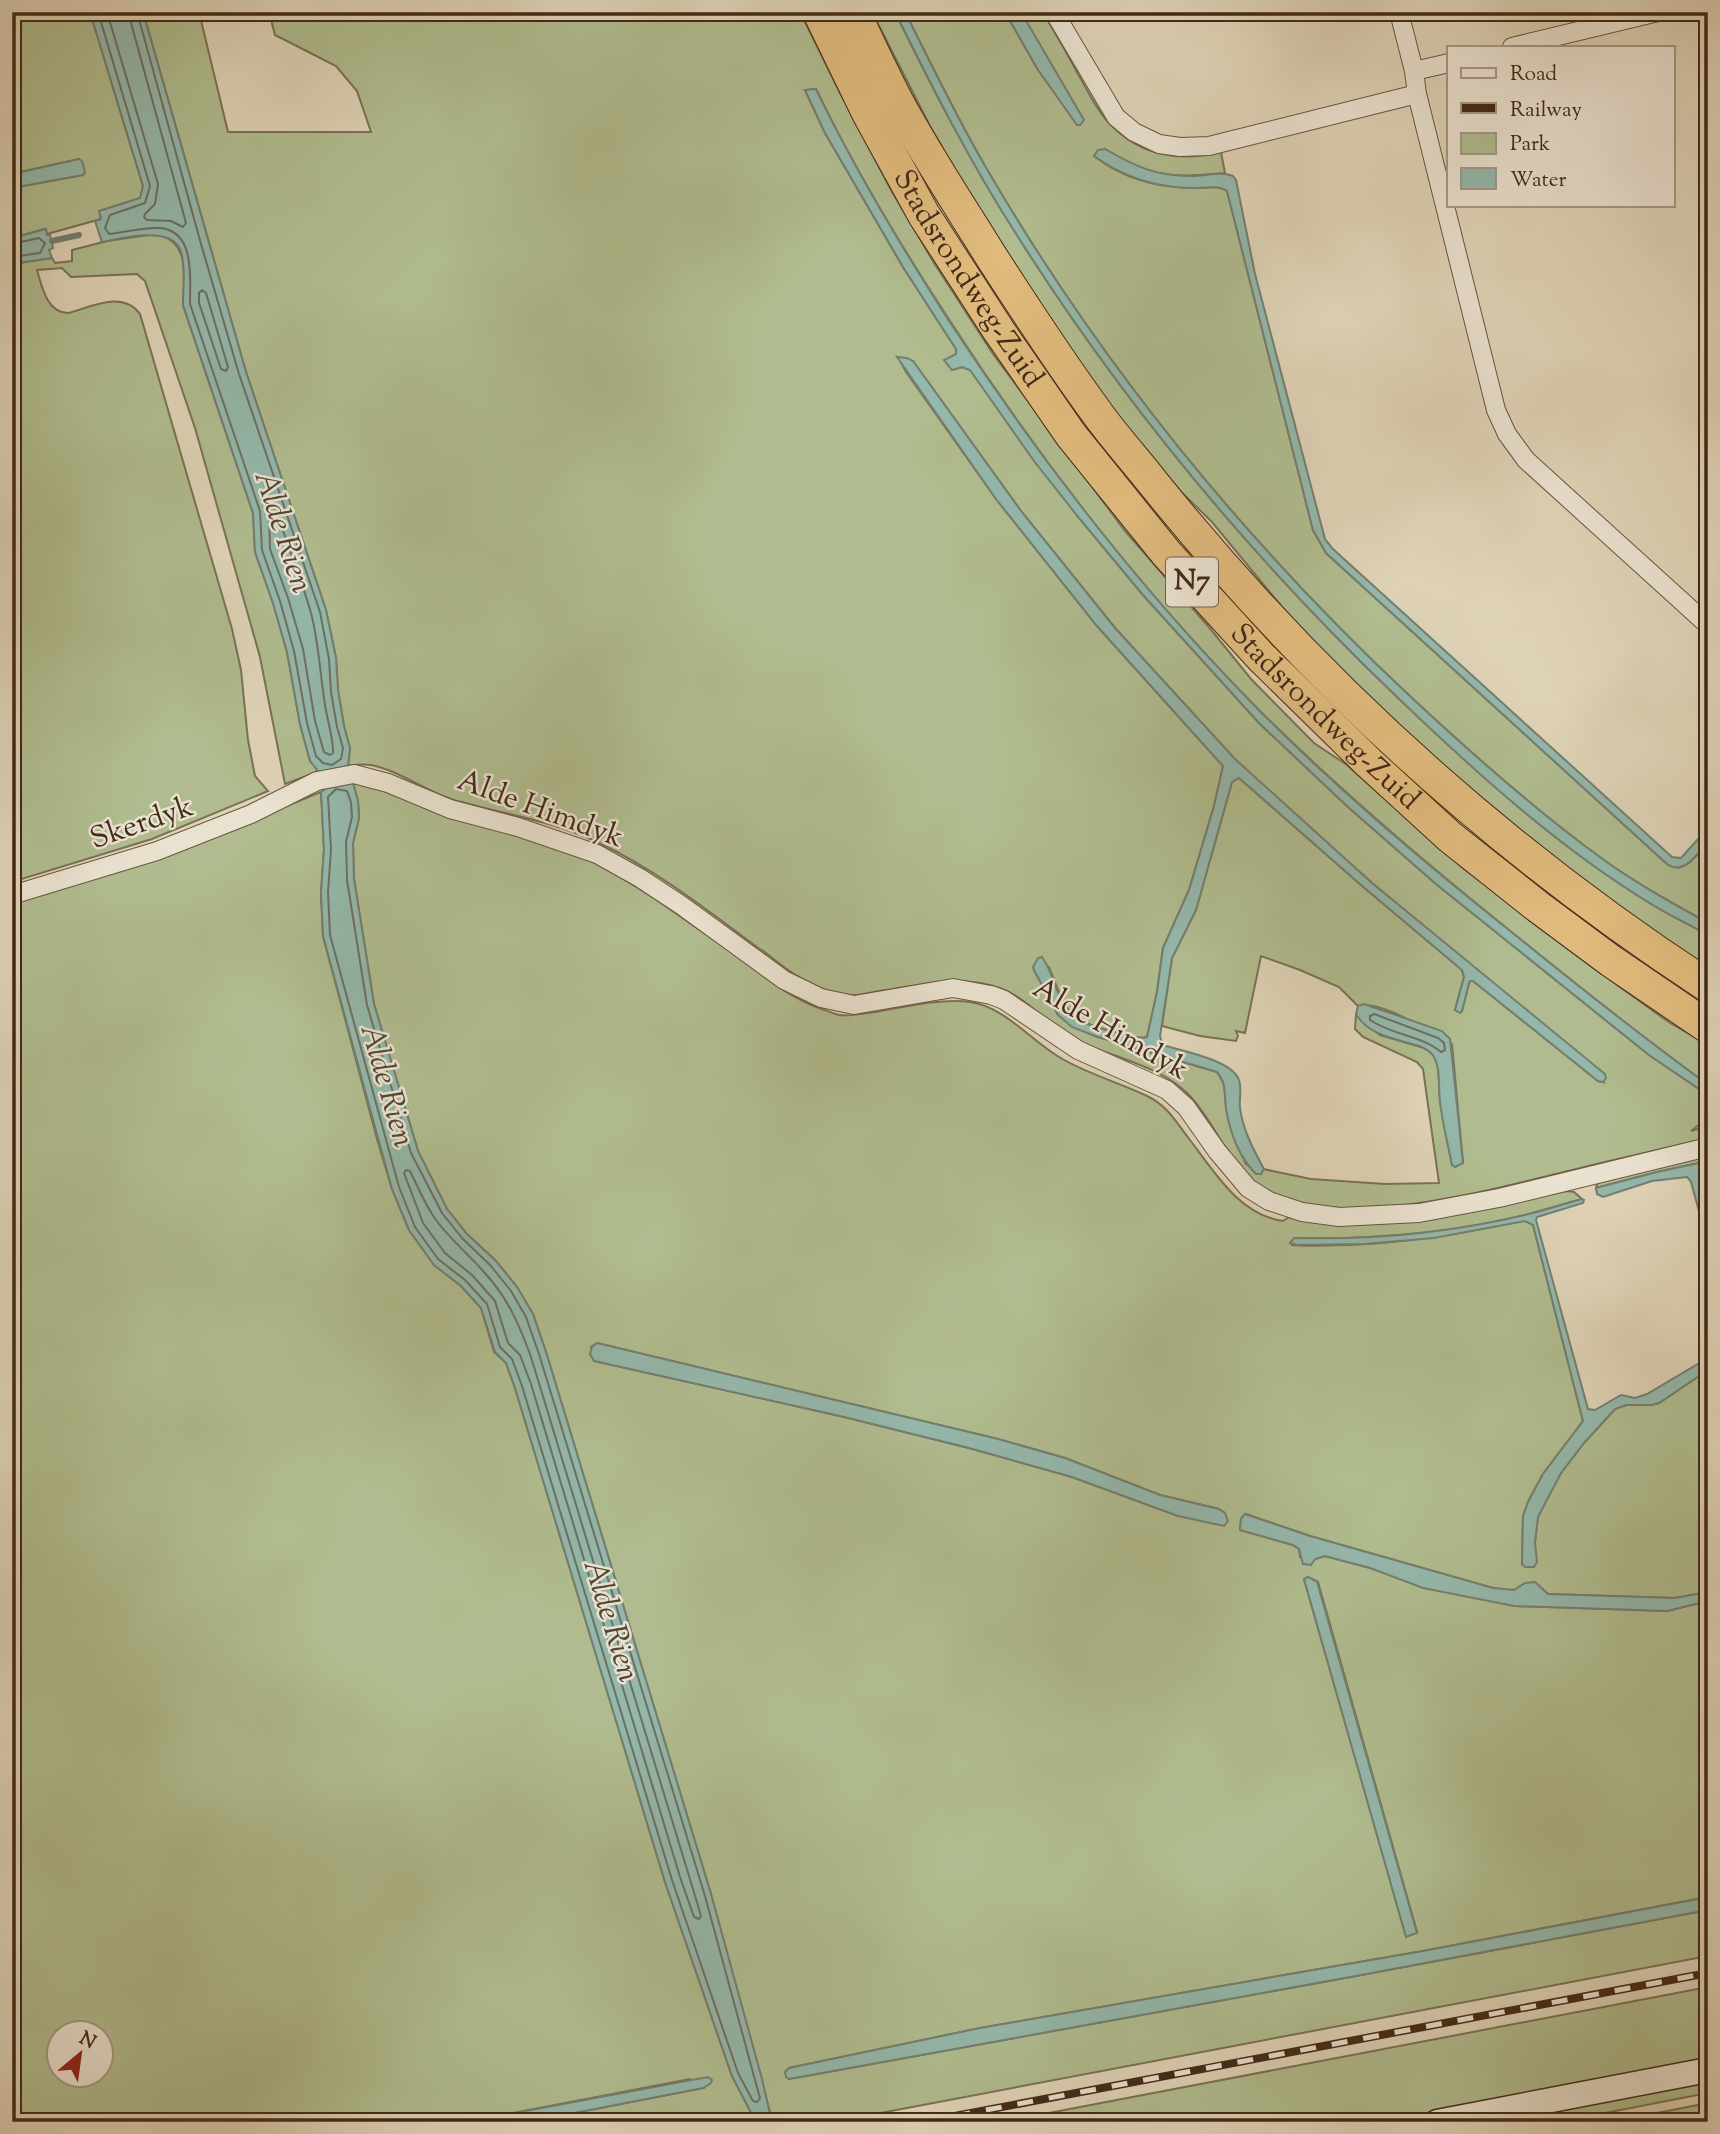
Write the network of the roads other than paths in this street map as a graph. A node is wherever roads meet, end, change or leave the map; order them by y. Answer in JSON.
{"nodes":[{"id":1,"x":819,"y":12,"type":"edge"},
{"id":2,"x":853,"y":12,"type":"edge"},
{"id":3,"x":1054,"y":12,"type":"edge"},
{"id":4,"x":1399,"y":12,"type":"edge"},
{"id":5,"x":1658,"y":12,"type":"edge"},
{"id":6,"x":1516,"y":46,"type":"edge"},
{"id":7,"x":1447,"y":62,"type":"edge"},
{"id":8,"x":1413,"y":71,"type":"junction"},
{"id":9,"x":1417,"y":94,"type":"junction"},
{"id":10,"x":1708,"y":625,"type":"edge"},
{"id":11,"x":285,"y":796,"type":"joint"},
{"id":12,"x":12,"y":895,"type":"edge"},
{"id":13,"x":1708,"y":986,"type":"edge"},
{"id":14,"x":1708,"y":1027,"type":"edge"},
{"id":15,"x":1708,"y":1147,"type":"edge"},
{"id":16,"x":1708,"y":2070,"type":"edge"},
{"id":17,"x":1437,"y":2122,"type":"edge"}],
"edges":[{"from":1,"to":14,"type":"highway","name":"Stadsrondweg-Zuid","number":"N7"},
{"from":2,"to":13,"type":"highway","name":"Stadsrondweg-Zuid","number":"N7"},
{"from":3,"to":9,"type":"street"},
{"from":4,"to":8,"type":"street"},
{"from":5,"to":6,"type":"street"},
{"from":7,"to":8,"type":"street"},
{"from":8,"to":9,"type":"street"},
{"from":9,"to":10,"type":"street"},
{"from":11,"to":12,"type":"street","name":"Skerdyk"},
{"from":11,"to":15,"type":"street","name":"Alde Himdyk"},
{"from":16,"to":17,"type":"street"}]}
